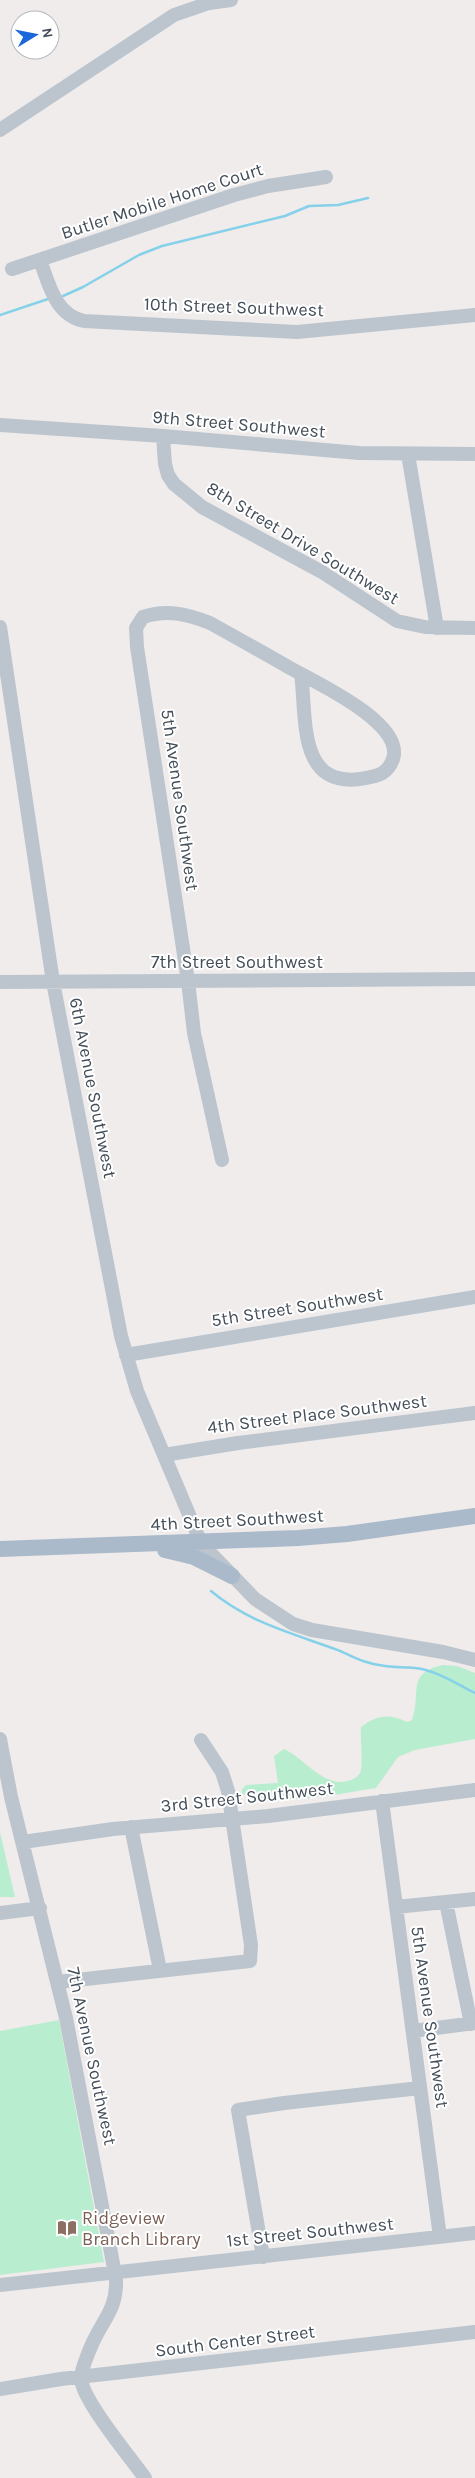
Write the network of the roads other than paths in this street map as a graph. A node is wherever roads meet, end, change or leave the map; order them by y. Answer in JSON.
{"nodes":[{"id":1,"x":231,"y":0,"type":"edge"},
{"id":2,"x":0,"y":130,"type":"edge"},
{"id":3,"x":326,"y":177,"type":"dead end"},
{"id":4,"x":40,"y":260,"type":"junction"},
{"id":5,"x":12,"y":270,"type":"dead end"},
{"id":6,"x":475,"y":315,"type":"edge"},
{"id":7,"x":0,"y":425,"type":"edge"},
{"id":8,"x":163,"y":436,"type":"junction"},
{"id":9,"x":408,"y":454,"type":"junction"},
{"id":10,"x":475,"y":454,"type":"edge"},
{"id":11,"x":0,"y":627,"type":"edge"},
{"id":12,"x":437,"y":628,"type":"junction"},
{"id":13,"x":475,"y":628,"type":"edge"},
{"id":14,"x":302,"y":674,"type":"junction"},
{"id":15,"x":5,"y":700,"type":"edge"},
{"id":16,"x":475,"y":979,"type":"edge"},
{"id":17,"x":188,"y":981,"type":"junction"},
{"id":18,"x":0,"y":982,"type":"edge"},
{"id":19,"x":53,"y":982,"type":"junction"},
{"id":20,"x":222,"y":1160,"type":"dead end"},
{"id":21,"x":475,"y":1297,"type":"edge"},
{"id":22,"x":126,"y":1355,"type":"junction"},
{"id":23,"x":475,"y":1413,"type":"edge"},
{"id":24,"x":164,"y":1455,"type":"junction"},
{"id":25,"x":475,"y":1516,"type":"edge"},
{"id":26,"x":201,"y":1543,"type":"junction"},
{"id":27,"x":128,"y":1544,"type":"junction"},
{"id":28,"x":0,"y":1549,"type":"edge"},
{"id":29,"x":232,"y":1576,"type":"junction"},
{"id":30,"x":475,"y":1660,"type":"edge"},
{"id":31,"x":0,"y":1739,"type":"edge"},
{"id":32,"x":201,"y":1740,"type":"dead end"},
{"id":33,"x":475,"y":1790,"type":"edge"},
{"id":34,"x":382,"y":1801,"type":"junction"},
{"id":35,"x":233,"y":1820,"type":"junction"},
{"id":36,"x":131,"y":1827,"type":"junction"},
{"id":37,"x":23,"y":1842,"type":"junction"},
{"id":38,"x":475,"y":1899,"type":"edge"},
{"id":39,"x":446,"y":1902,"type":"junction"},
{"id":40,"x":40,"y":1908,"type":"junction"},
{"id":41,"x":396,"y":1908,"type":"junction"},
{"id":42,"x":0,"y":1913,"type":"edge"},
{"id":43,"x":160,"y":1970,"type":"junction"},
{"id":44,"x":58,"y":1982,"type":"junction"},
{"id":45,"x":473,"y":2024,"type":"edge"},
{"id":46,"x":412,"y":2031,"type":"junction"},
{"id":47,"x":420,"y":2088,"type":"junction"},
{"id":48,"x":475,"y":2233,"type":"edge"},
{"id":49,"x":440,"y":2237,"type":"junction"},
{"id":50,"x":263,"y":2256,"type":"junction"},
{"id":51,"x":115,"y":2273,"type":"junction"},
{"id":52,"x":0,"y":2284,"type":"edge"},
{"id":53,"x":475,"y":2332,"type":"edge"},
{"id":54,"x":81,"y":2377,"type":"junction"},
{"id":55,"x":0,"y":2389,"type":"edge"},
{"id":56,"x":144,"y":2478,"type":"edge"}],
"edges":[{"from":1,"to":2,"type":"street"},
{"from":3,"to":4,"type":"street","name":"Butler Mobile Home Court"},
{"from":4,"to":5,"type":"street","name":"Butler Mobile Home Court"},
{"from":4,"to":6,"type":"street","name":"10th Street Southwest"},
{"from":7,"to":8,"type":"street","name":"9th Street Southwest"},
{"from":8,"to":9,"type":"street","name":"9th Street Southwest"},
{"from":8,"to":12,"type":"street","name":"8th Street Drive Southwest"},
{"from":9,"to":10,"type":"street","name":"9th Street Southwest"},
{"from":9,"to":12,"type":"street"},
{"from":11,"to":15,"type":"street","name":"6th Avenue Southwest"},
{"from":12,"to":13,"type":"street","name":"8th Street Drive Southwest"},
{"from":14,"to":14,"type":"street","name":"5th Avenue Southwest"},
{"from":14,"to":17,"type":"street","name":"5th Avenue Southwest"},
{"from":15,"to":19,"type":"street","name":"6th Avenue Southwest"},
{"from":16,"to":17,"type":"street","name":"7th Street Southwest"},
{"from":17,"to":19,"type":"street","name":"7th Street Southwest"},
{"from":17,"to":20,"type":"street","name":"5th Avenue Southwest"},
{"from":18,"to":19,"type":"street","name":"7th Street Southwest"},
{"from":19,"to":22,"type":"street","name":"6th Avenue Southwest"},
{"from":21,"to":22,"type":"street","name":"5th Street Southwest"},
{"from":22,"to":24,"type":"street","name":"6th Avenue Southwest"},
{"from":23,"to":24,"type":"street","name":"4th Street Place Southwest"},
{"from":24,"to":26,"type":"street","name":"6th Avenue Southwest"},
{"from":25,"to":26,"type":"main road","name":"4th Street Southwest"},
{"from":26,"to":27,"type":"main road","name":"4th Street Southwest"},
{"from":26,"to":29,"type":"street"},
{"from":27,"to":28,"type":"main road","name":"4th Street Southwest"},
{"from":27,"to":29,"type":"main road"},
{"from":29,"to":30,"type":"street"},
{"from":31,"to":37,"type":"street","name":"7th Avenue Southwest"},
{"from":32,"to":35,"type":"street"},
{"from":33,"to":34,"type":"street","name":"3rd Street Southwest"},
{"from":34,"to":35,"type":"street","name":"3rd Street Southwest"},
{"from":34,"to":41,"type":"street","name":"5th Avenue Southwest"},
{"from":35,"to":36,"type":"street","name":"3rd Street Southwest"},
{"from":35,"to":43,"type":"street"},
{"from":36,"to":37,"type":"street","name":"3rd Street Southwest"},
{"from":36,"to":43,"type":"street"},
{"from":37,"to":40,"type":"street","name":"7th Avenue Southwest"},
{"from":38,"to":39,"type":"street"},
{"from":39,"to":41,"type":"street"},
{"from":39,"to":45,"type":"street"},
{"from":40,"to":42,"type":"street"},
{"from":40,"to":44,"type":"street","name":"7th Avenue Southwest"},
{"from":41,"to":46,"type":"street","name":"5th Avenue Southwest"},
{"from":43,"to":44,"type":"street"},
{"from":44,"to":51,"type":"street","name":"7th Avenue Southwest"},
{"from":45,"to":46,"type":"street"},
{"from":46,"to":47,"type":"street","name":"5th Avenue Southwest"},
{"from":47,"to":49,"type":"street","name":"5th Avenue Southwest"},
{"from":47,"to":50,"type":"street"},
{"from":48,"to":49,"type":"street","name":"1st Street Southwest"},
{"from":49,"to":50,"type":"street","name":"1st Street Southwest"},
{"from":50,"to":51,"type":"street","name":"1st Street Southwest"},
{"from":51,"to":52,"type":"street","name":"1st Street Southwest"},
{"from":51,"to":54,"type":"street","name":"7th Avenue Southwest"},
{"from":53,"to":54,"type":"street","name":"South Center Street"},
{"from":54,"to":55,"type":"street","name":"South Center Street"},
{"from":54,"to":56,"type":"street"}]}
